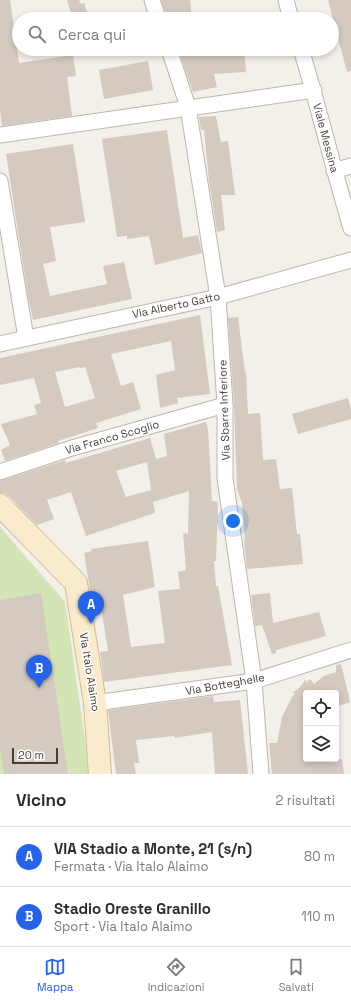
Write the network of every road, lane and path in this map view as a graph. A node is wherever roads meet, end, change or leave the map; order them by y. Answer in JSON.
{"nodes":[{"id":1,"x":152,"y":0,"type":"edge"},
{"id":2,"x":286,"y":0,"type":"edge"},
{"id":3,"x":156,"y":12,"type":"edge"},
{"id":4,"x":289,"y":12,"type":"edge"},
{"id":5,"x":170,"y":56,"type":"edge"},
{"id":6,"x":303,"y":56,"type":"edge"},
{"id":7,"x":314,"y":90,"type":"junction"},
{"id":8,"x":188,"y":107,"type":"junction"},
{"id":9,"x":0,"y":135,"type":"edge"},
{"id":10,"x":351,"y":166,"type":"edge"},
{"id":11,"x":334,"y":171,"type":"junction"},
{"id":12,"x":0,"y":182,"type":"edge"},
{"id":13,"x":351,"y":228,"type":"edge"},
{"id":14,"x":351,"y":260,"type":"edge"},
{"id":15,"x":218,"y":297,"type":"junction"},
{"id":16,"x":26,"y":338,"type":"junction"},
{"id":17,"x":0,"y":344,"type":"edge"},
{"id":18,"x":225,"y":405,"type":"junction"},
{"id":19,"x":0,"y":472,"type":"edge"},
{"id":20,"x":0,"y":505,"type":"edge"},
{"id":21,"x":351,"y":650,"type":"edge"},
{"id":22,"x":254,"y":681,"type":"junction"},
{"id":23,"x":95,"y":703,"type":"junction"},
{"id":24,"x":100,"y":774,"type":"edge"},
{"id":25,"x":261,"y":774,"type":"edge"}],
"edges":[{"from":1,"to":3,"type":"street"},
{"from":2,"to":4,"type":"street"},
{"from":5,"to":8,"type":"street","name":"Via Sbarre Inferiore"},
{"from":6,"to":7,"type":"street","name":"Viale Messina"},
{"from":7,"to":8,"type":"street"},
{"from":7,"to":11,"type":"street","name":"Viale Messina"},
{"from":8,"to":9,"type":"street"},
{"from":8,"to":15,"type":"street","name":"Via Sbarre Inferiore"},
{"from":10,"to":11,"type":"street"},
{"from":11,"to":13,"type":"street","name":"Viale Messina"},
{"from":12,"to":16,"type":"street"},
{"from":14,"to":15,"type":"street","name":"Via Alberto Gatto"},
{"from":15,"to":16,"type":"street","name":"Via Alberto Gatto"},
{"from":15,"to":18,"type":"street","name":"Via Sbarre Inferiore"},
{"from":16,"to":17,"type":"street","name":"Via Alberto Gatto"},
{"from":18,"to":19,"type":"street","name":"Via Franco Scoglio"},
{"from":18,"to":22,"type":"street","name":"Via Sbarre Inferiore"},
{"from":20,"to":23,"type":"street","name":"Via Italo Alaimo"},
{"from":21,"to":22,"type":"street","name":"Via Botteghelle"},
{"from":22,"to":23,"type":"street","name":"Via Botteghelle"},
{"from":22,"to":25,"type":"street","name":"Via Sbarre Inferiore"},
{"from":23,"to":24,"type":"street","name":"Via Italo Alaimo"}]}
